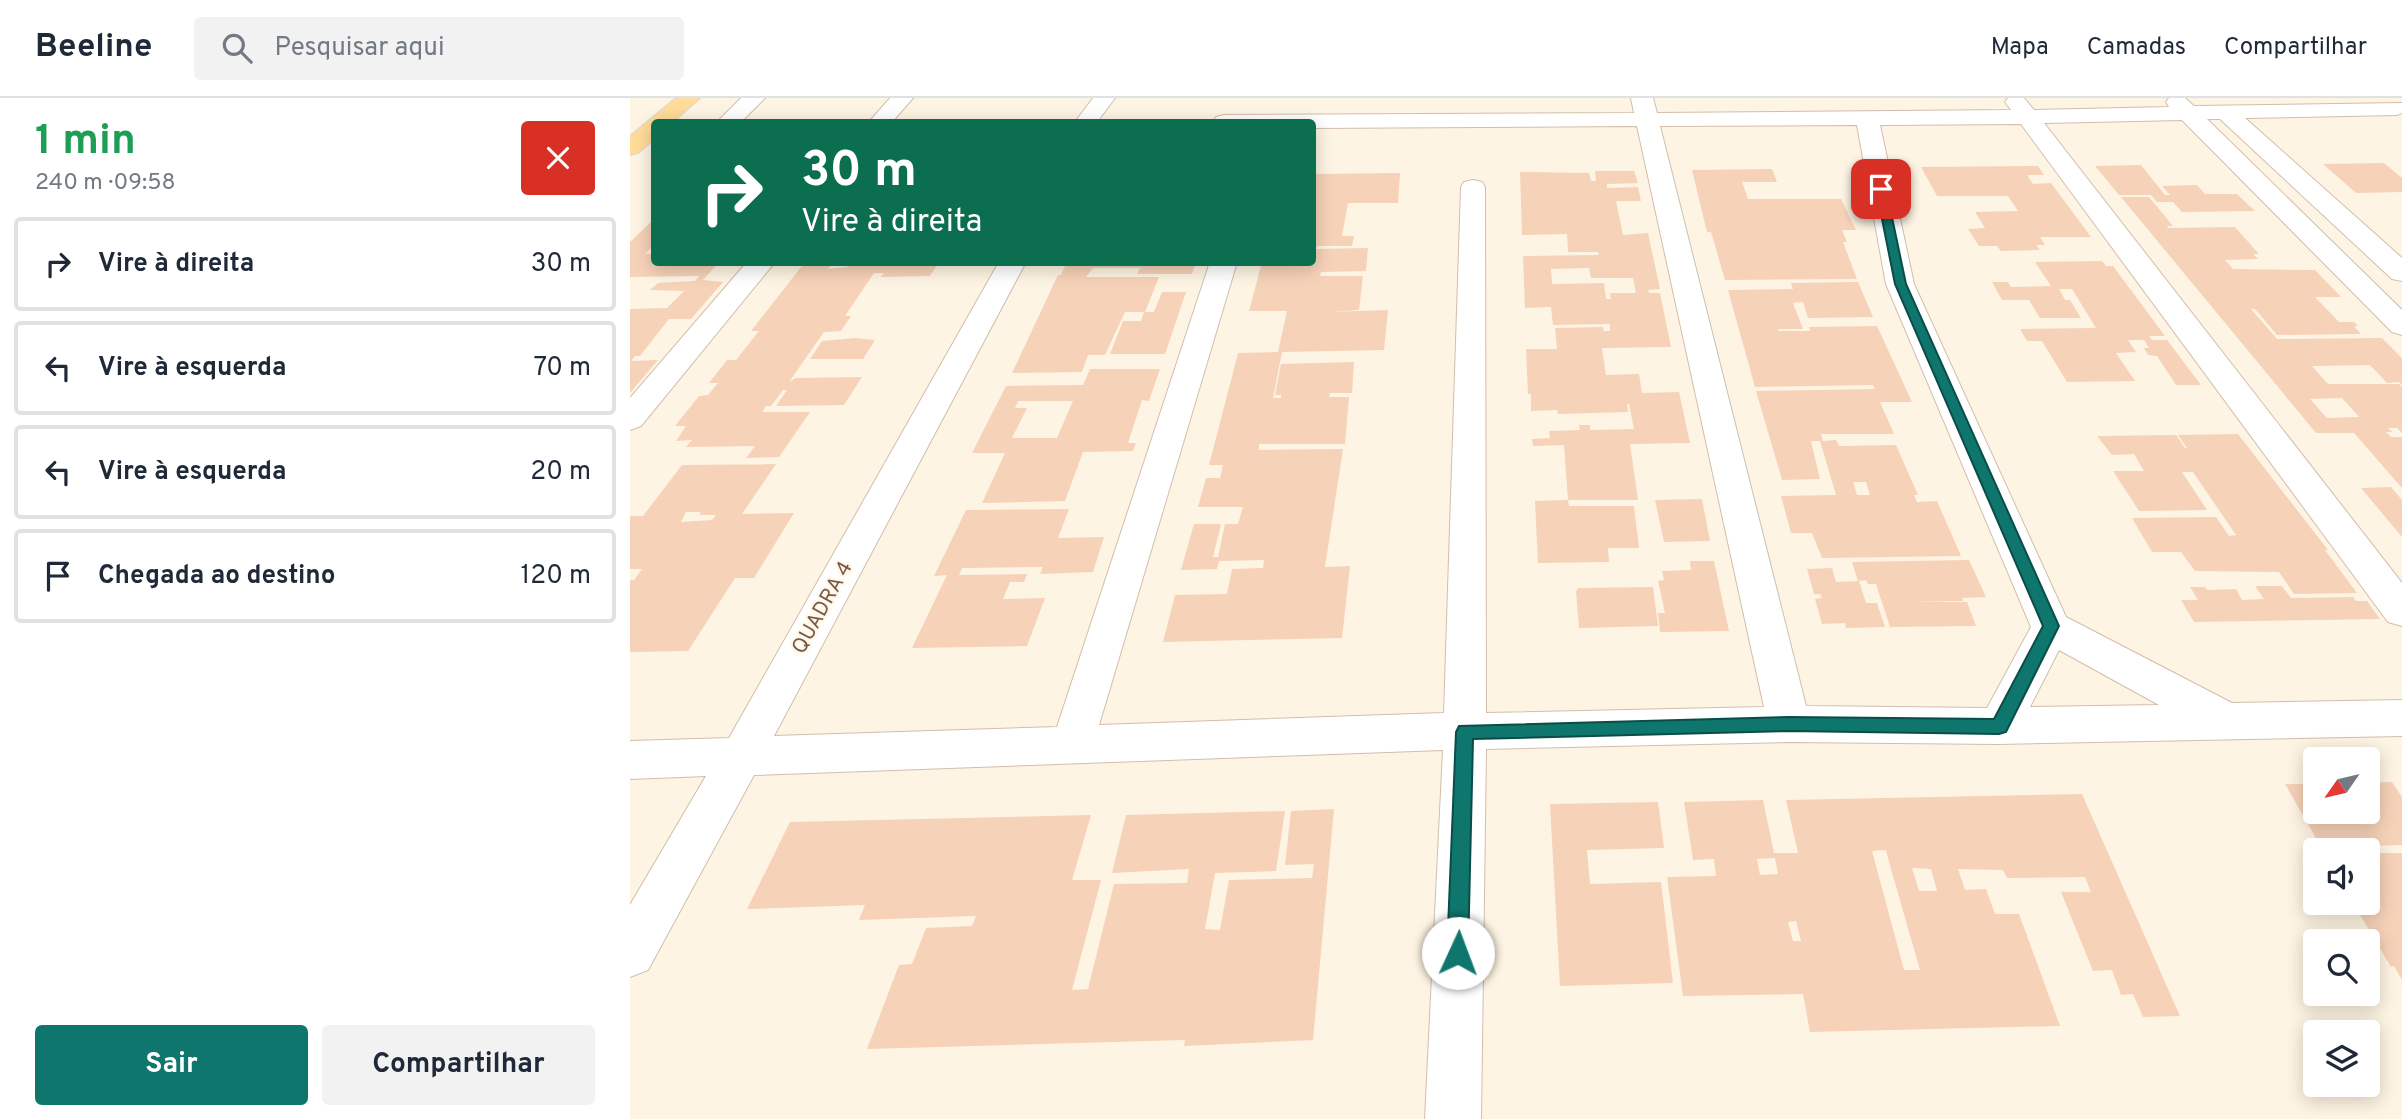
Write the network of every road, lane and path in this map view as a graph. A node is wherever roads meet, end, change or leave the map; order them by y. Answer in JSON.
{"nodes":[{"id":1,"x":689,"y":98,"type":"edge"},
{"id":2,"x":754,"y":98,"type":"edge"},
{"id":3,"x":902,"y":98,"type":"edge"},
{"id":4,"x":1104,"y":98,"type":"edge"},
{"id":5,"x":1275,"y":98,"type":"edge"},
{"id":6,"x":2181,"y":105,"type":"edge"},
{"id":7,"x":2395,"y":106,"type":"edge"},
{"id":8,"x":2020,"y":107,"type":"edge"},
{"id":9,"x":1644,"y":108,"type":"edge"},
{"id":10,"x":1432,"y":109,"type":"edge"},
{"id":11,"x":2225,"y":112,"type":"junction"},
{"id":12,"x":1867,"y":117,"type":"junction"},
{"id":13,"x":664,"y":119,"type":"edge"},
{"id":14,"x":730,"y":119,"type":"edge"},
{"id":15,"x":883,"y":119,"type":"edge"},
{"id":16,"x":1088,"y":119,"type":"edge"},
{"id":17,"x":1269,"y":119,"type":"edge"},
{"id":18,"x":1306,"y":119,"type":"edge"},
{"id":19,"x":651,"y":130,"type":"edge"},
{"id":20,"x":630,"y":148,"type":"edge"},
{"id":21,"x":1473,"y":187,"type":"dead end"},
{"id":22,"x":759,"y":266,"type":"edge"},
{"id":23,"x":1011,"y":266,"type":"edge"},
{"id":24,"x":1223,"y":266,"type":"edge"},
{"id":25,"x":2402,"y":273,"type":"edge"},
{"id":26,"x":2402,"y":326,"type":"edge"},
{"id":27,"x":630,"y":419,"type":"edge"},
{"id":28,"x":2402,"y":611,"type":"edge"},
{"id":29,"x":2051,"y":626,"type":"junction"},
{"id":30,"x":2402,"y":718,"type":"edge"},
{"id":31,"x":2228,"y":721,"type":"junction"},
{"id":32,"x":1789,"y":724,"type":"junction"},
{"id":33,"x":1999,"y":726,"type":"junction"},
{"id":34,"x":1465,"y":732,"type":"junction"},
{"id":35,"x":1072,"y":745,"type":"junction"},
{"id":36,"x":740,"y":758,"type":"junction"},
{"id":37,"x":630,"y":760,"type":"edge"},
{"id":38,"x":630,"y":952,"type":"edge"},
{"id":39,"x":1453,"y":1119,"type":"edge"}],
"edges":[{"from":1,"to":13,"type":"main road"},
{"from":2,"to":14,"type":"street"},
{"from":3,"to":15,"type":"street"},
{"from":4,"to":16,"type":"street"},
{"from":5,"to":17,"type":"street"},
{"from":6,"to":8,"type":"street"},
{"from":6,"to":11,"type":"street"},
{"from":6,"to":26,"type":"street"},
{"from":7,"to":11,"type":"street"},
{"from":8,"to":12,"type":"street"},
{"from":8,"to":28,"type":"street"},
{"from":9,"to":10,"type":"street"},
{"from":9,"to":12,"type":"street"},
{"from":9,"to":32,"type":"street"},
{"from":10,"to":18,"type":"street"},
{"from":11,"to":25,"type":"street"},
{"from":12,"to":29,"type":"street"},
{"from":19,"to":20,"type":"main road"},
{"from":21,"to":34,"type":"street"},
{"from":22,"to":27,"type":"street"},
{"from":23,"to":36,"type":"street","name":"QUADRA 4"},
{"from":24,"to":35,"type":"street"},
{"from":29,"to":31,"type":"street"},
{"from":29,"to":33,"type":"street"},
{"from":30,"to":31,"type":"street"},
{"from":31,"to":33,"type":"street"},
{"from":32,"to":33,"type":"street"},
{"from":32,"to":34,"type":"street"},
{"from":34,"to":35,"type":"street"},
{"from":34,"to":39,"type":"street"},
{"from":35,"to":36,"type":"street"},
{"from":36,"to":37,"type":"street"},
{"from":36,"to":38,"type":"street","name":"QUADRA 4"}]}
